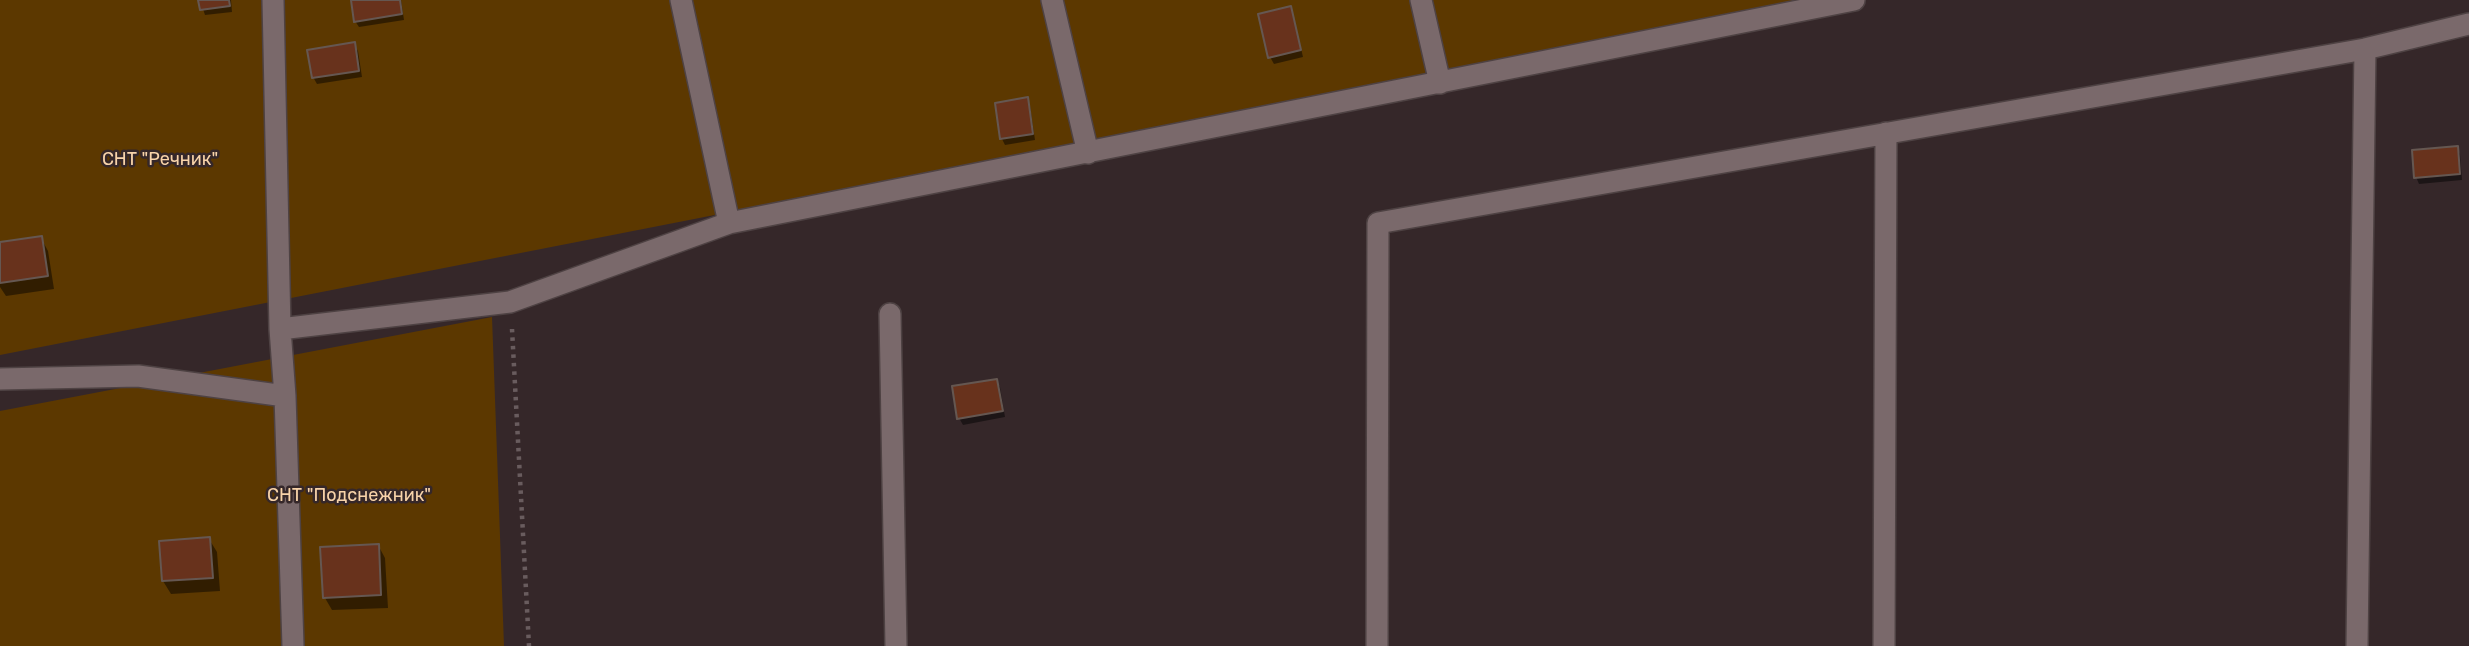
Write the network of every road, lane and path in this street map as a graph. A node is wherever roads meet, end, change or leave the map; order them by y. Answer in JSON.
{"nodes":[{"id":1,"x":273,"y":0,"type":"edge"},
{"id":2,"x":681,"y":0,"type":"edge"},
{"id":3,"x":1052,"y":0,"type":"edge"},
{"id":4,"x":1421,"y":0,"type":"edge"},
{"id":5,"x":1854,"y":0,"type":"edge"},
{"id":6,"x":1793,"y":5,"type":"edge"},
{"id":7,"x":2469,"y":24,"type":"edge"},
{"id":8,"x":2365,"y":49,"type":"junction"},
{"id":9,"x":1440,"y":83,"type":"junction"},
{"id":10,"x":1886,"y":133,"type":"junction"},
{"id":11,"x":1088,"y":153,"type":"junction"},
{"id":12,"x":729,"y":223,"type":"junction"},
{"id":13,"x":510,"y":302,"type":"junction"},
{"id":14,"x":890,"y":314,"type":"dead end"},
{"id":15,"x":279,"y":329,"type":"junction"},
{"id":16,"x":0,"y":379,"type":"edge"},
{"id":17,"x":285,"y":396,"type":"junction"},
{"id":18,"x":293,"y":646,"type":"edge"},
{"id":19,"x":529,"y":646,"type":"edge"},
{"id":20,"x":896,"y":646,"type":"edge"},
{"id":21,"x":1377,"y":646,"type":"edge"},
{"id":22,"x":1884,"y":646,"type":"edge"},
{"id":23,"x":2357,"y":646,"type":"edge"}],
"edges":[{"from":1,"to":15,"type":"street"},
{"from":2,"to":12,"type":"street"},
{"from":3,"to":11,"type":"street"},
{"from":4,"to":9,"type":"street"},
{"from":5,"to":6,"type":"street"},
{"from":6,"to":9,"type":"street"},
{"from":7,"to":8,"type":"street"},
{"from":8,"to":10,"type":"street"},
{"from":8,"to":23,"type":"street"},
{"from":9,"to":11,"type":"street"},
{"from":10,"to":21,"type":"street"},
{"from":10,"to":22,"type":"street"},
{"from":11,"to":12,"type":"street"},
{"from":12,"to":13,"type":"street"},
{"from":13,"to":15,"type":"street"},
{"from":13,"to":19,"type":"path"},
{"from":14,"to":20,"type":"street"},
{"from":15,"to":17,"type":"street"},
{"from":16,"to":17,"type":"street"},
{"from":17,"to":18,"type":"street"}]}
